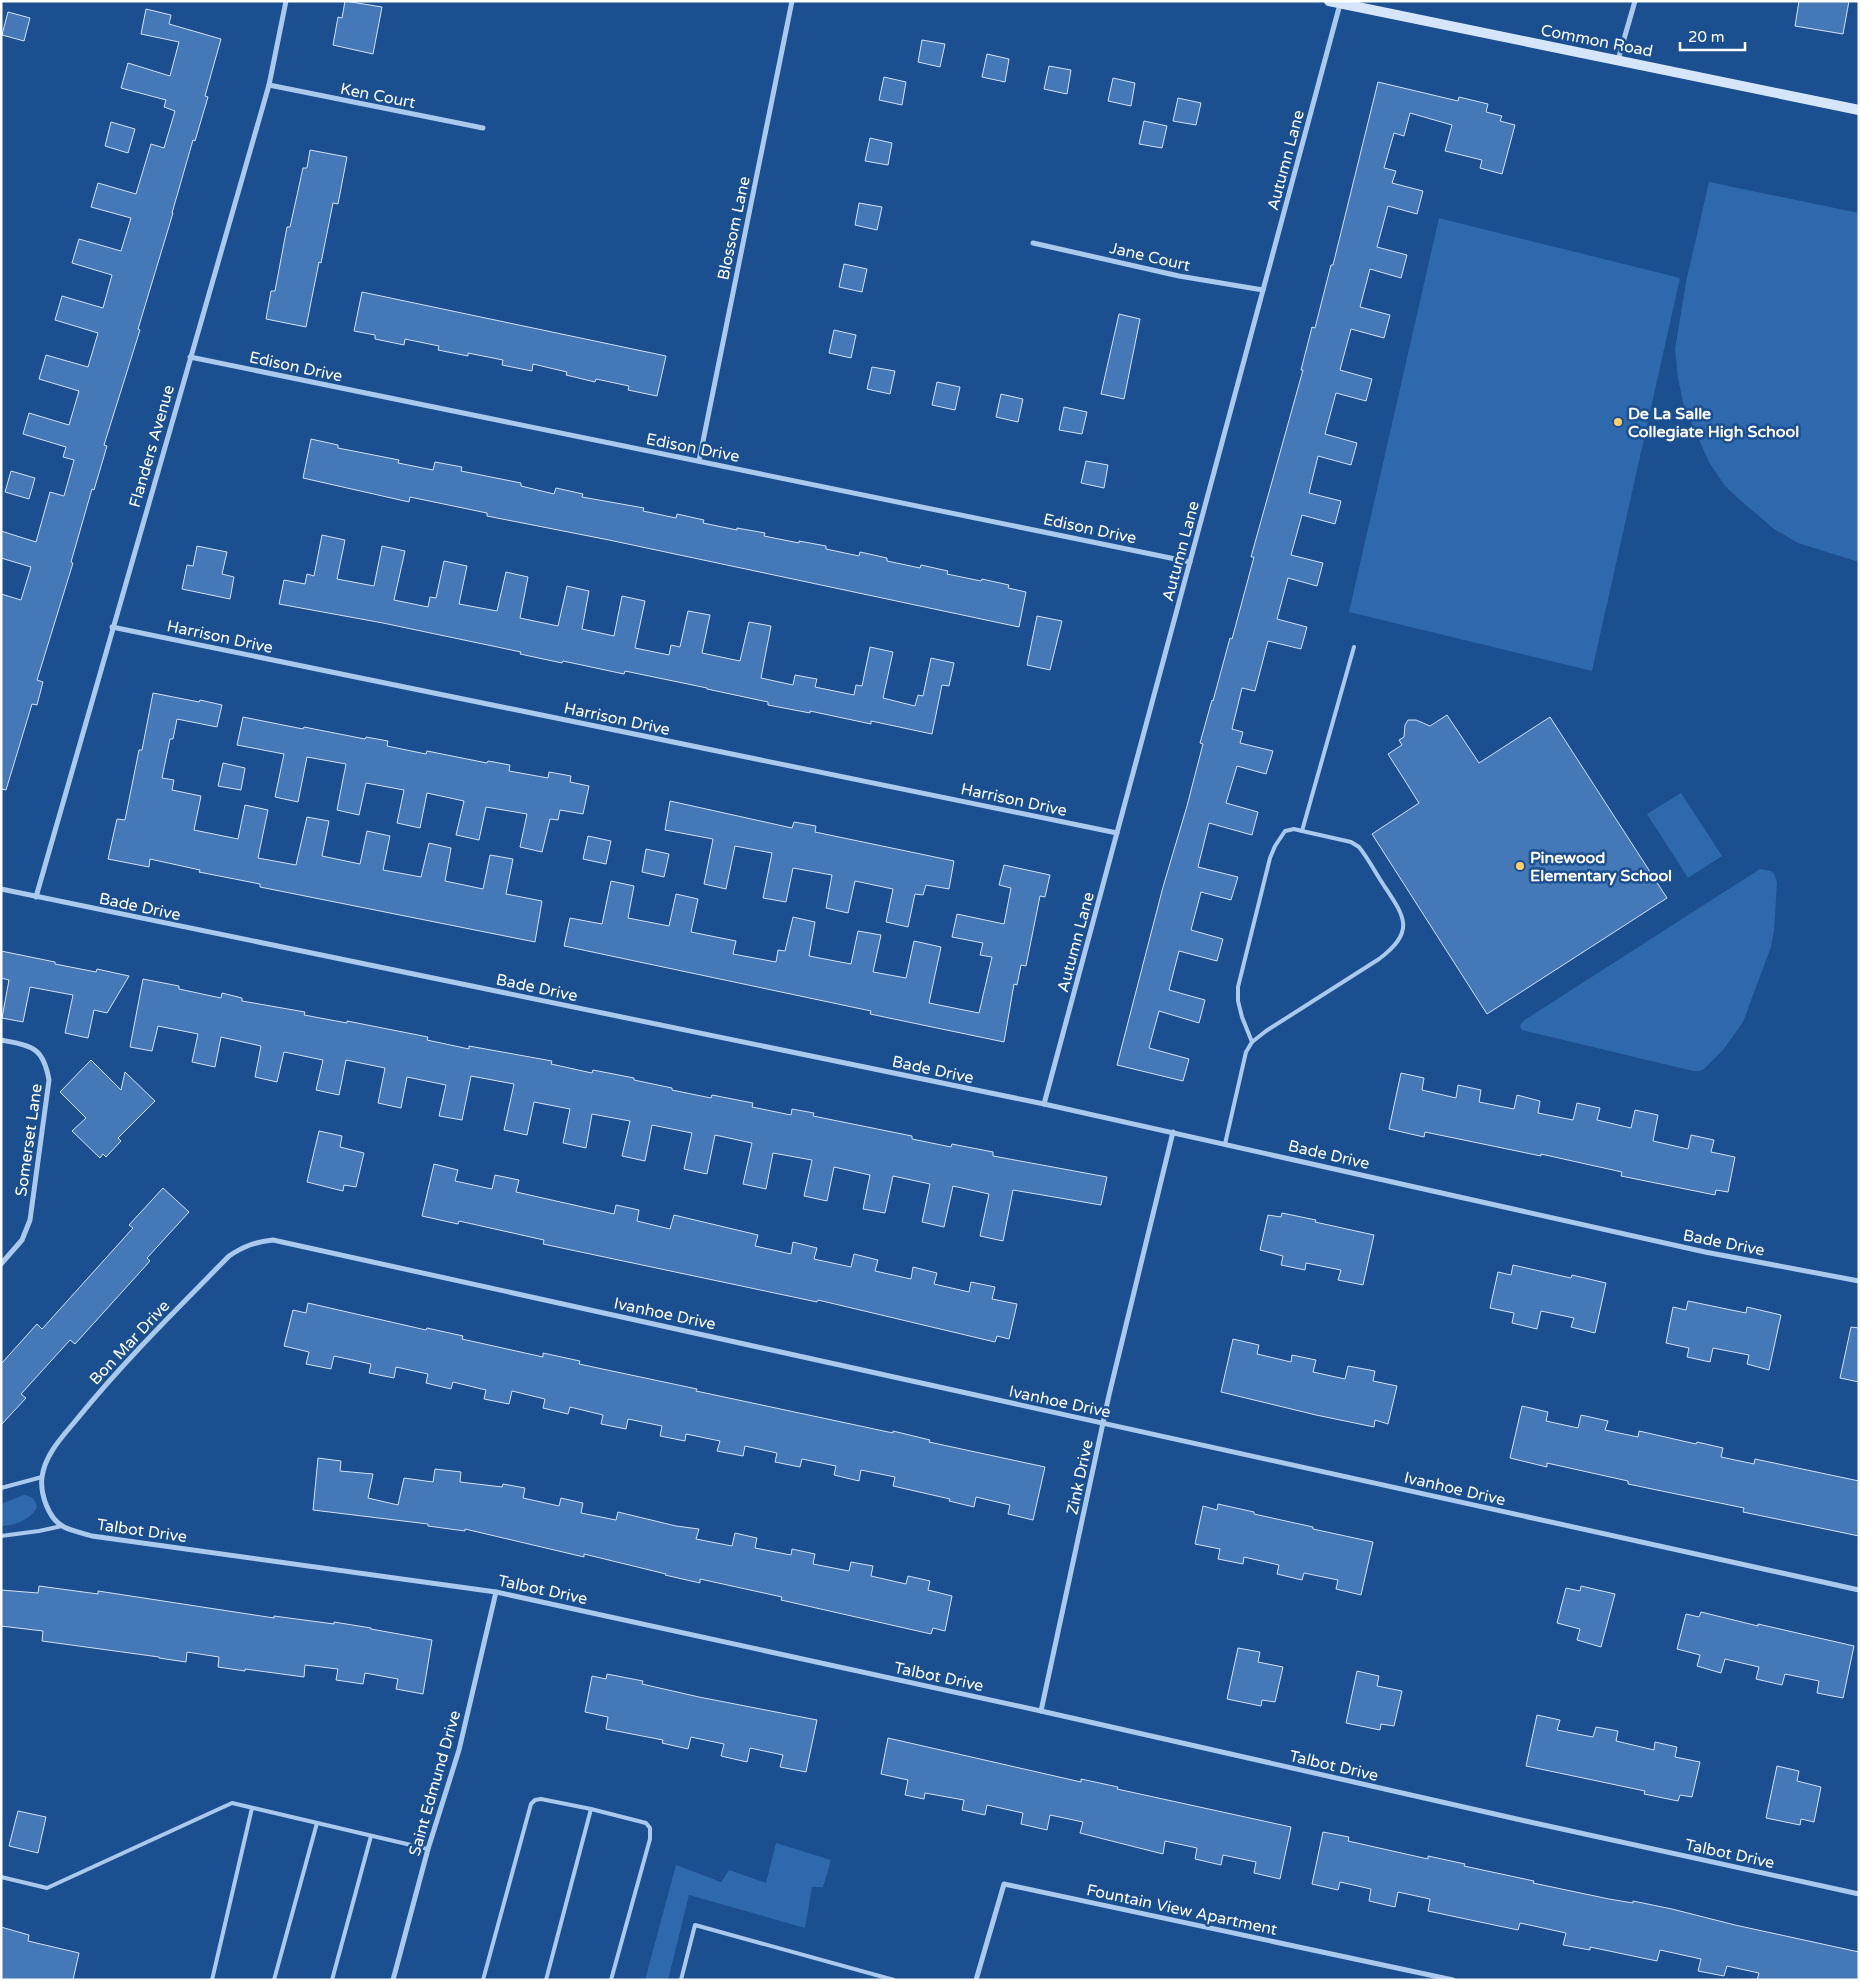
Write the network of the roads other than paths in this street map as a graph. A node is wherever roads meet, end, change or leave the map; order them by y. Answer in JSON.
{"nodes":[{"id":1,"x":286,"y":1,"type":"edge"},
{"id":2,"x":792,"y":1,"type":"edge"},
{"id":3,"x":1329,"y":1,"type":"edge"},
{"id":4,"x":1635,"y":1,"type":"edge"},
{"id":5,"x":1340,"y":4,"type":"junction"},
{"id":6,"x":1618,"y":60,"type":"junction"},
{"id":7,"x":269,"y":85,"type":"junction"},
{"id":8,"x":1859,"y":110,"type":"edge"},
{"id":9,"x":483,"y":128,"type":"dead end"},
{"id":10,"x":1033,"y":243,"type":"dead end"},
{"id":11,"x":1263,"y":290,"type":"junction"},
{"id":12,"x":190,"y":357,"type":"junction"},
{"id":13,"x":699,"y":461,"type":"junction"},
{"id":14,"x":1190,"y":562,"type":"junction"},
{"id":15,"x":112,"y":627,"type":"junction"},
{"id":16,"x":1354,"y":647,"type":"dead end"},
{"id":17,"x":1302,"y":831,"type":"junction"},
{"id":18,"x":1117,"y":833,"type":"junction"},
{"id":19,"x":1,"y":889,"type":"edge"},
{"id":20,"x":36,"y":897,"type":"junction"},
{"id":21,"x":1,"y":1040,"type":"edge"},
{"id":22,"x":1252,"y":1042,"type":"junction"},
{"id":23,"x":1044,"y":1104,"type":"junction"},
{"id":24,"x":1173,"y":1132,"type":"junction"},
{"id":25,"x":1225,"y":1144,"type":"junction"},
{"id":26,"x":255,"y":1242,"type":"joint"},
{"id":27,"x":1,"y":1264,"type":"edge"},
{"id":28,"x":1859,"y":1281,"type":"edge"},
{"id":29,"x":1103,"y":1423,"type":"junction"},
{"id":30,"x":42,"y":1477,"type":"junction"},
{"id":31,"x":1,"y":1488,"type":"edge"},
{"id":32,"x":62,"y":1526,"type":"junction"},
{"id":33,"x":1,"y":1536,"type":"edge"},
{"id":34,"x":1859,"y":1590,"type":"edge"},
{"id":35,"x":496,"y":1592,"type":"junction"},
{"id":36,"x":1041,"y":1711,"type":"junction"},
{"id":37,"x":252,"y":1808,"type":"junction"},
{"id":38,"x":590,"y":1809,"type":"junction"},
{"id":39,"x":317,"y":1823,"type":"junction"},
{"id":40,"x":371,"y":1836,"type":"junction"},
{"id":41,"x":428,"y":1849,"type":"junction"},
{"id":42,"x":1,"y":1877,"type":"edge"},
{"id":43,"x":1859,"y":1894,"type":"edge"},
{"id":44,"x":212,"y":1980,"type":"edge"},
{"id":45,"x":274,"y":1980,"type":"edge"},
{"id":46,"x":332,"y":1980,"type":"edge"},
{"id":47,"x":394,"y":1980,"type":"edge"},
{"id":48,"x":483,"y":1980,"type":"edge"},
{"id":49,"x":546,"y":1980,"type":"edge"},
{"id":50,"x":611,"y":1980,"type":"edge"},
{"id":51,"x":681,"y":1980,"type":"edge"},
{"id":52,"x":894,"y":1980,"type":"edge"},
{"id":53,"x":976,"y":1980,"type":"edge"},
{"id":54,"x":1453,"y":1980,"type":"edge"}],
"edges":[{"from":1,"to":7,"type":"street","name":"Flanders Avenue"},
{"from":2,"to":13,"type":"street","name":"Blossom Lane"},
{"from":3,"to":5,"type":"street","name":"Common Road"},
{"from":4,"to":6,"type":"street"},
{"from":5,"to":6,"type":"street","name":"Common Road"},
{"from":5,"to":11,"type":"street","name":"Autumn Lane"},
{"from":6,"to":8,"type":"street","name":"Common Road"},
{"from":7,"to":9,"type":"street","name":"Ken Court"},
{"from":7,"to":12,"type":"street","name":"Flanders Avenue"},
{"from":10,"to":11,"type":"street","name":"Jane Court"},
{"from":11,"to":14,"type":"street","name":"Autumn Lane"},
{"from":12,"to":13,"type":"street","name":"Edison Drive"},
{"from":12,"to":15,"type":"street","name":"Flanders Avenue"},
{"from":13,"to":14,"type":"street","name":"Edison Drive"},
{"from":14,"to":18,"type":"street","name":"Autumn Lane"},
{"from":15,"to":18,"type":"street","name":"Harrison Drive"},
{"from":15,"to":20,"type":"street","name":"Flanders Avenue"},
{"from":16,"to":17,"type":"lane"},
{"from":17,"to":22,"type":"lane"},
{"from":17,"to":22,"type":"lane"},
{"from":18,"to":23,"type":"street","name":"Autumn Lane"},
{"from":19,"to":20,"type":"street","name":"Bade Drive"},
{"from":20,"to":23,"type":"street","name":"Bade Drive"},
{"from":21,"to":27,"type":"street","name":"Somerset Lane"},
{"from":22,"to":25,"type":"lane"},
{"from":23,"to":24,"type":"street","name":"Bade Drive"},
{"from":24,"to":25,"type":"street","name":"Bade Drive"},
{"from":24,"to":29,"type":"street","name":"Zink Drive"},
{"from":25,"to":28,"type":"street","name":"Bade Drive"},
{"from":26,"to":29,"type":"street","name":"Ivanhoe Drive"},
{"from":26,"to":30,"type":"street","name":"Bon Mar Drive"},
{"from":29,"to":34,"type":"street","name":"Ivanhoe Drive"},
{"from":29,"to":36,"type":"street","name":"Zink Drive"},
{"from":30,"to":31,"type":"lane"},
{"from":30,"to":32,"type":"street"},
{"from":32,"to":33,"type":"lane"},
{"from":32,"to":35,"type":"street","name":"Talbot Drive"},
{"from":35,"to":36,"type":"street","name":"Talbot Drive"},
{"from":35,"to":41,"type":"street","name":"Saint Edmund Drive"},
{"from":36,"to":43,"type":"street","name":"Talbot Drive"},
{"from":37,"to":39,"type":"lane"},
{"from":37,"to":42,"type":"lane"},
{"from":37,"to":44,"type":"lane"},
{"from":38,"to":48,"type":"lane"},
{"from":38,"to":49,"type":"lane"},
{"from":38,"to":50,"type":"lane"},
{"from":39,"to":40,"type":"lane"},
{"from":39,"to":45,"type":"lane"},
{"from":40,"to":41,"type":"lane"},
{"from":40,"to":46,"type":"lane"},
{"from":41,"to":47,"type":"street","name":"Saint Edmund Drive"},
{"from":51,"to":52,"type":"lane"},
{"from":53,"to":54,"type":"street","name":"Fountain View Apartment"}]}
